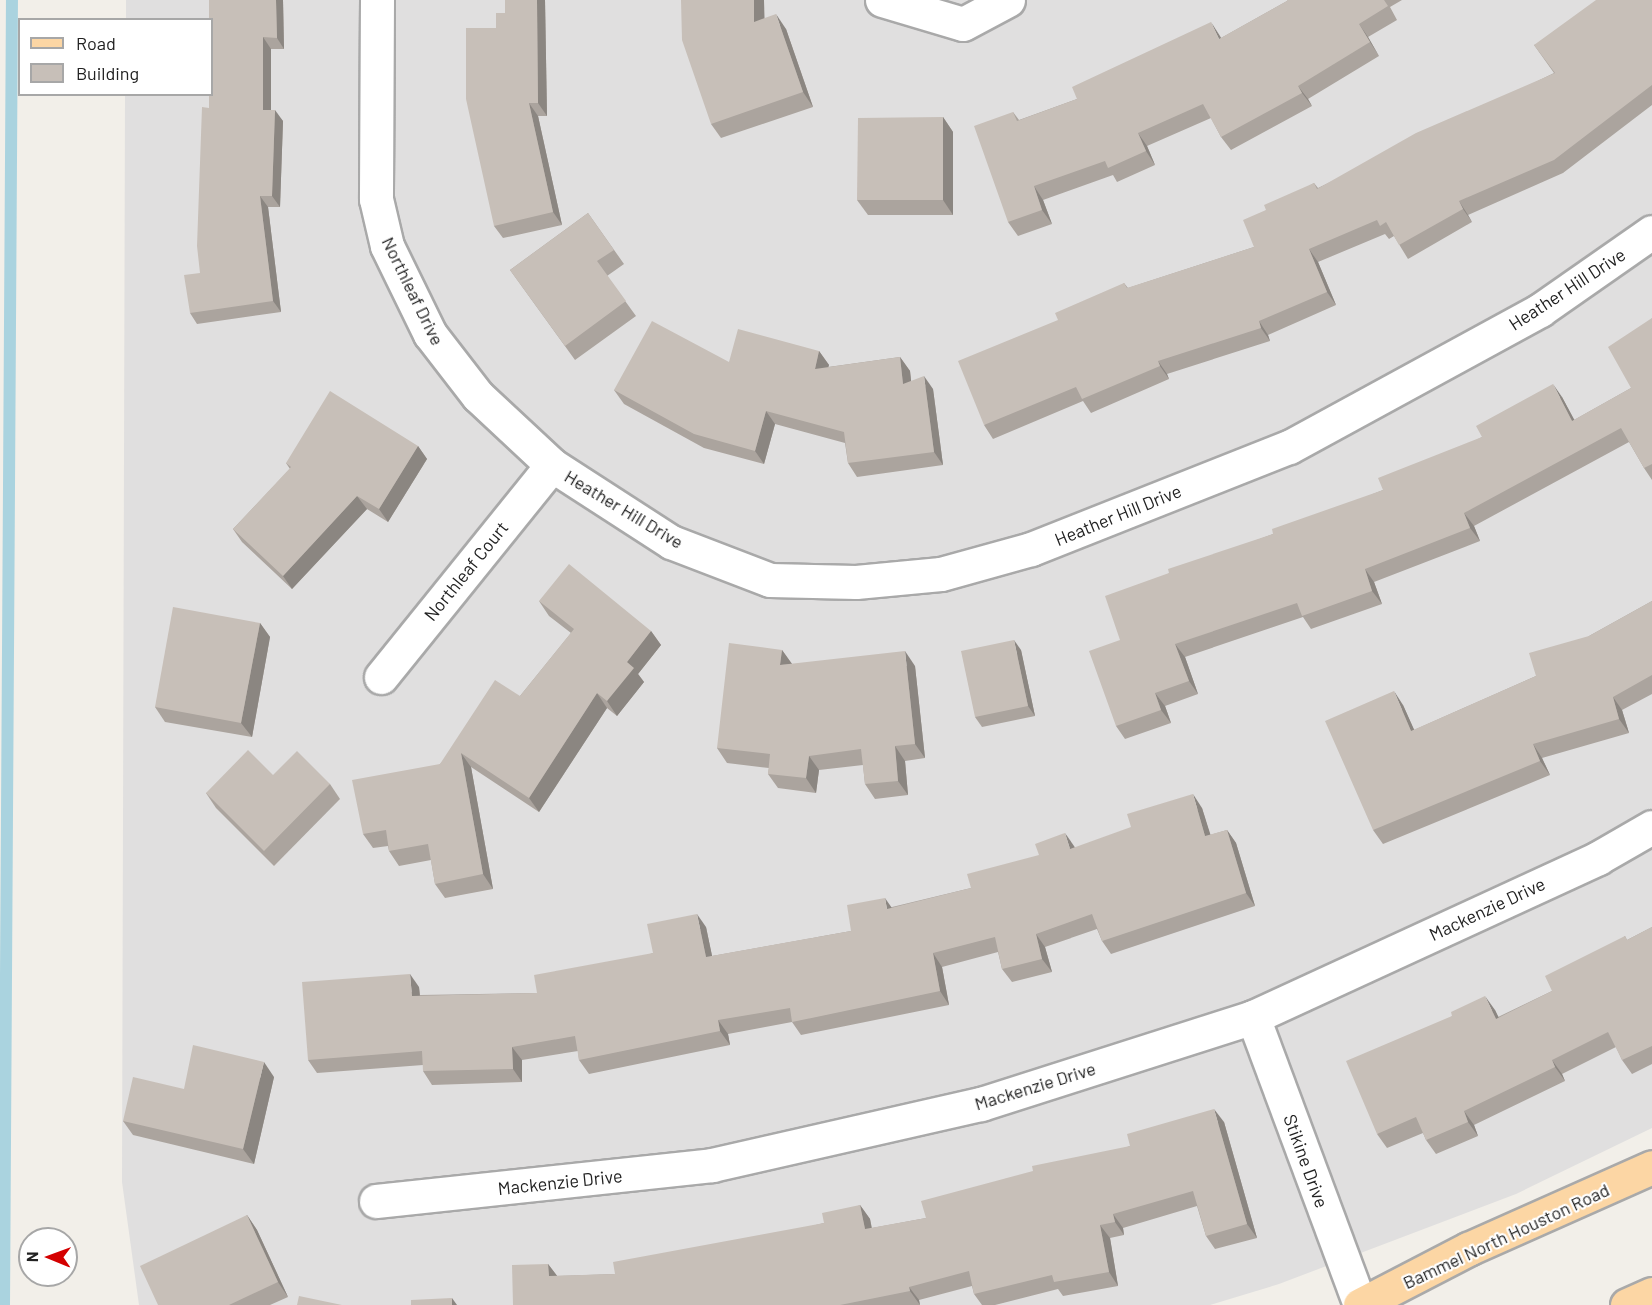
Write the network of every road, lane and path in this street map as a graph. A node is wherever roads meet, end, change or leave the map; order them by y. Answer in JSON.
{"nodes":[{"id":1,"x":377,"y":0,"type":"edge"},
{"id":2,"x":882,"y":0,"type":"edge"},
{"id":3,"x":1008,"y":0,"type":"edge"},
{"id":4,"x":1652,"y":232,"type":"edge"},
{"id":5,"x":552,"y":465,"type":"junction"},
{"id":6,"x":381,"y":677,"type":"dead end"},
{"id":7,"x":1652,"y":827,"type":"edge"},
{"id":8,"x":1253,"y":1017,"type":"junction"},
{"id":9,"x":1652,"y":1167,"type":"edge"},
{"id":10,"x":376,"y":1201,"type":"dead end"},
{"id":11,"x":1652,"y":1294,"type":"edge"},
{"id":12,"x":1360,"y":1305,"type":"edge"},
{"id":13,"x":1627,"y":1305,"type":"edge"}],
"edges":[{"from":1,"to":5,"type":"street","name":"Northleaf Drive"},
{"from":2,"to":3,"type":"street"},
{"from":4,"to":5,"type":"street","name":"Heather Hill Drive"},
{"from":5,"to":6,"type":"street","name":"Northleaf Court"},
{"from":7,"to":8,"type":"street","name":"Mackenzie Drive"},
{"from":8,"to":10,"type":"street","name":"Mackenzie Drive"},
{"from":8,"to":12,"type":"street","name":"Stikine Drive"},
{"from":9,"to":12,"type":"main road","name":"Bammel North Houston Road"},
{"from":11,"to":13,"type":"main road"}]}
